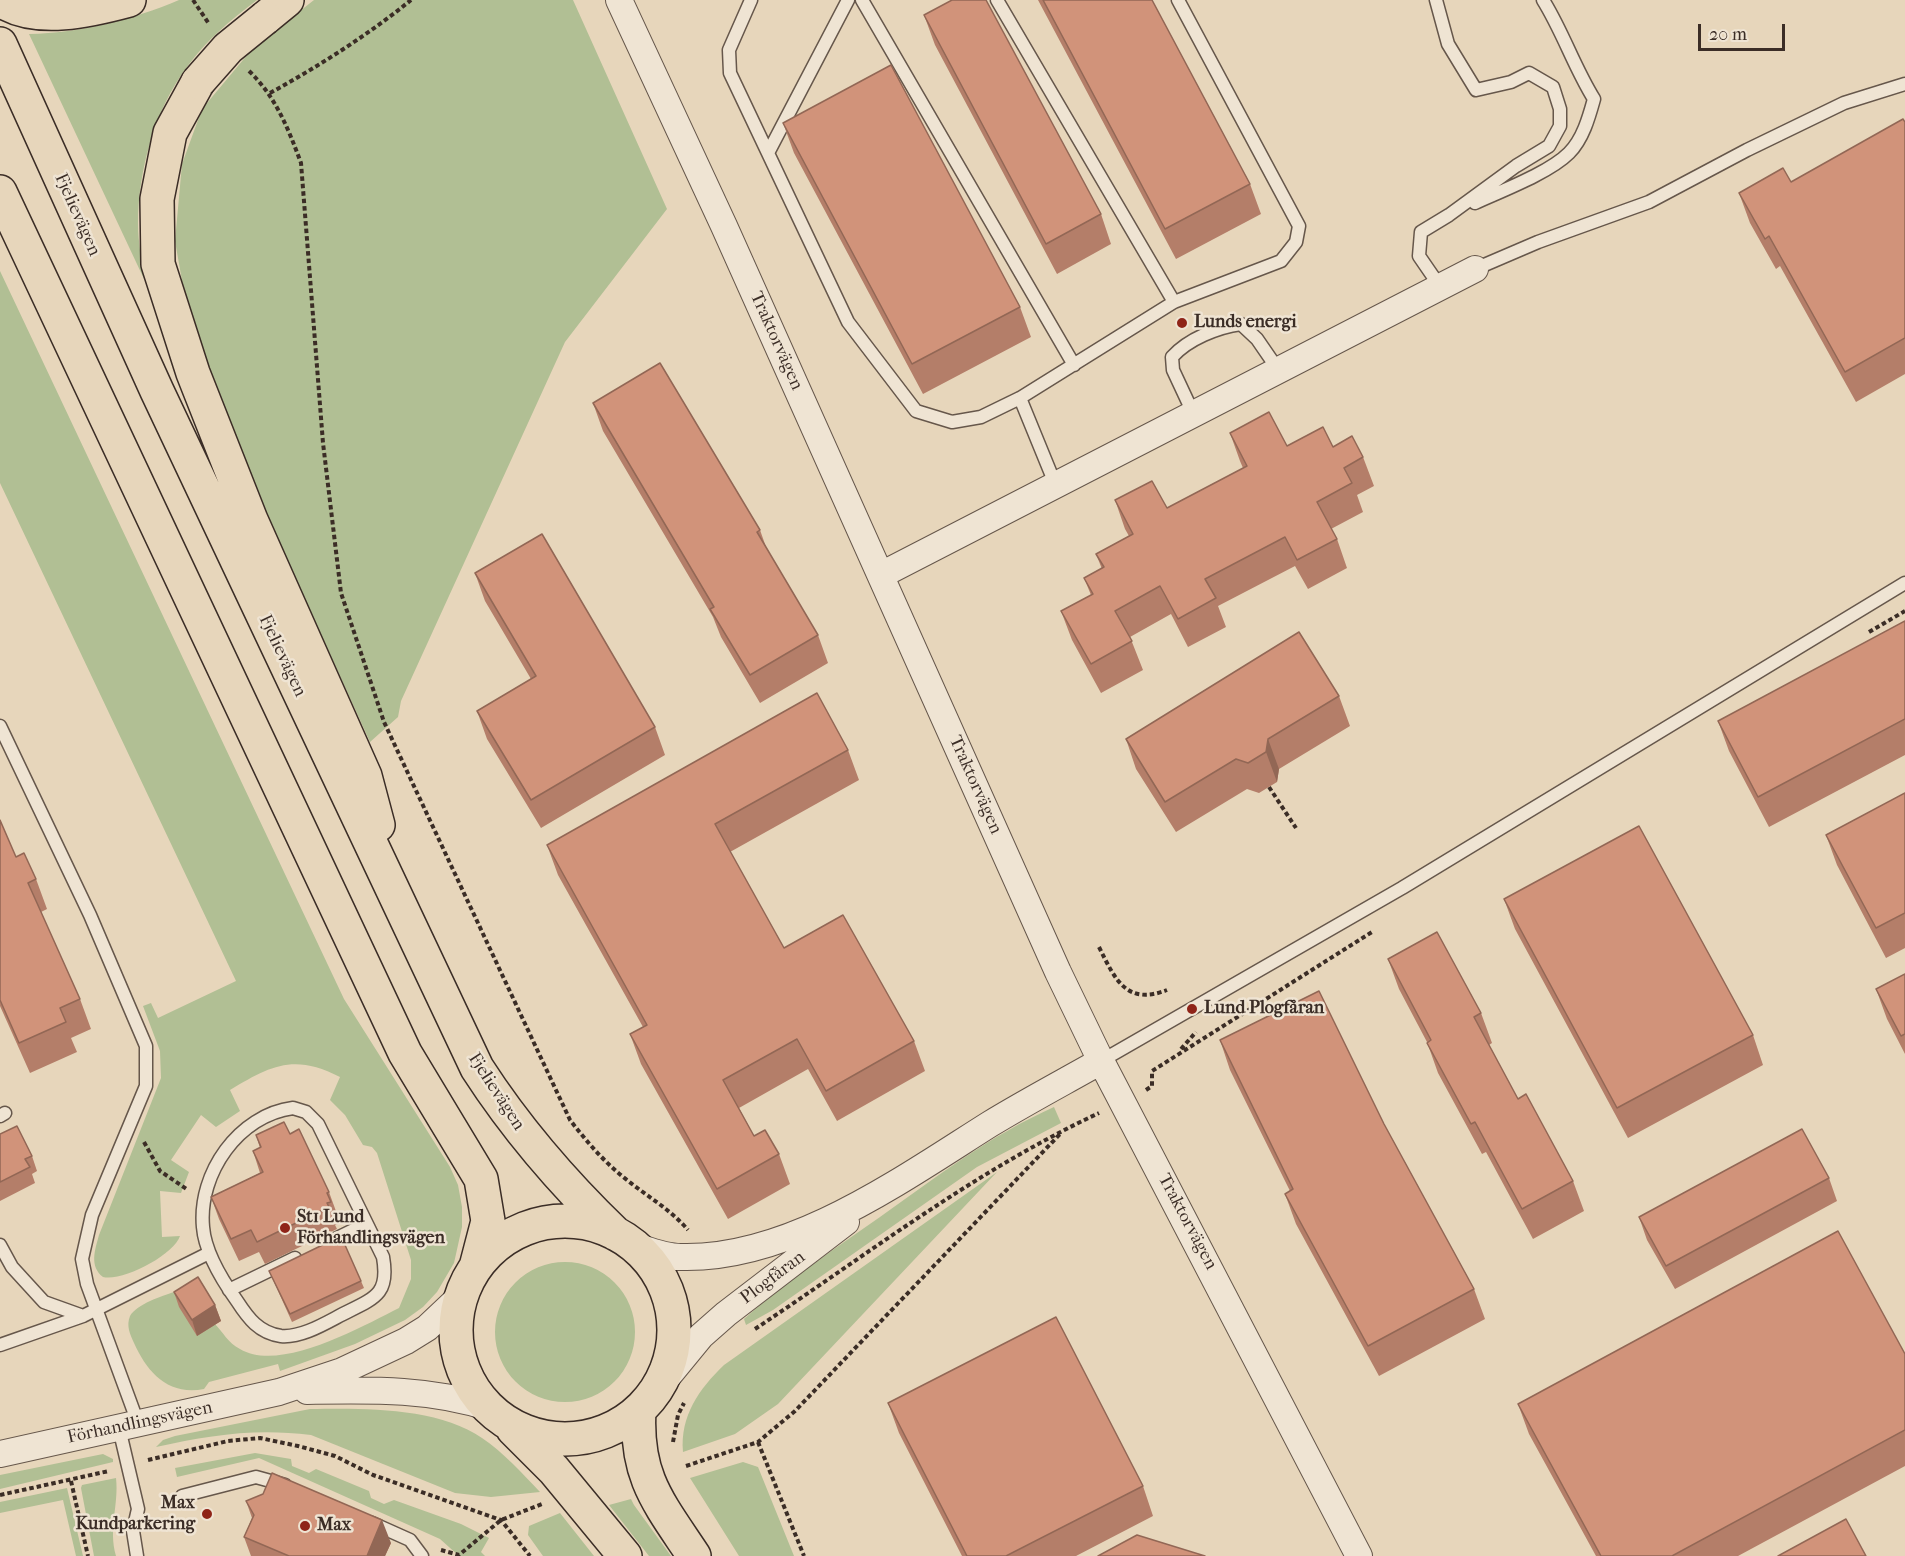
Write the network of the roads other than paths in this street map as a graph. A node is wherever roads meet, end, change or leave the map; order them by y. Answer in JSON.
{"nodes":[{"id":1,"x":1,"y":0,"type":"edge"},
{"id":2,"x":129,"y":0,"type":"edge"},
{"id":3,"x":619,"y":0,"type":"edge"},
{"id":4,"x":751,"y":0,"type":"edge"},
{"id":5,"x":849,"y":0,"type":"edge"},
{"id":6,"x":862,"y":0,"type":"edge"},
{"id":7,"x":997,"y":0,"type":"edge"},
{"id":8,"x":1178,"y":0,"type":"edge"},
{"id":9,"x":1436,"y":0,"type":"edge"},
{"id":10,"x":1544,"y":0,"type":"edge"},
{"id":11,"x":276,"y":9,"type":"edge"},
{"id":12,"x":0,"y":44,"type":"edge"},
{"id":13,"x":1905,"y":84,"type":"edge"},
{"id":14,"x":768,"y":153,"type":"junction"},
{"id":15,"x":0,"y":192,"type":"edge"},
{"id":16,"x":1449,"y":215,"type":"junction"},
{"id":17,"x":1475,"y":269,"type":"joint"},
{"id":18,"x":1441,"y":288,"type":"junction"},
{"id":19,"x":1174,"y":302,"type":"junction"},
{"id":20,"x":1074,"y":364,"type":"junction"},
{"id":21,"x":1279,"y":371,"type":"junction"},
{"id":22,"x":1020,"y":398,"type":"junction"},
{"id":23,"x":1194,"y":415,"type":"junction"},
{"id":24,"x":1056,"y":486,"type":"junction"},
{"id":25,"x":881,"y":575,"type":"junction"},
{"id":26,"x":1905,"y":583,"type":"edge"},
{"id":27,"x":0,"y":726,"type":"edge"},
{"id":28,"x":400,"y":908,"type":"junction"},
{"id":29,"x":1101,"y":1061,"type":"junction"},
{"id":30,"x":904,"y":1178,"type":"junction"},
{"id":31,"x":366,"y":1224,"type":"junction"},
{"id":32,"x":624,"y":1240,"type":"junction"},
{"id":33,"x":0,"y":1245,"type":"edge"},
{"id":34,"x":209,"y":1253,"type":"junction"},
{"id":35,"x":470,"y":1281,"type":"junction"},
{"id":36,"x":229,"y":1290,"type":"junction"},
{"id":37,"x":97,"y":1309,"type":"junction"},
{"id":38,"x":83,"y":1316,"type":"junction"},
{"id":39,"x":0,"y":1345,"type":"edge"},
{"id":40,"x":279,"y":1392,"type":"junction"},
{"id":41,"x":647,"y":1401,"type":"junction"},
{"id":42,"x":498,"y":1414,"type":"junction"},
{"id":43,"x":128,"y":1426,"type":"junction"},
{"id":44,"x":0,"y":1454,"type":"edge"},
{"id":45,"x":298,"y":1491,"type":"edge"},
{"id":46,"x":182,"y":1496,"type":"dead end"},
{"id":47,"x":363,"y":1519,"type":"edge"},
{"id":48,"x":421,"y":1554,"type":"edge"},
{"id":49,"x":136,"y":1556,"type":"edge"},
{"id":50,"x":625,"y":1556,"type":"edge"},
{"id":51,"x":694,"y":1556,"type":"edge"},
{"id":52,"x":1359,"y":1556,"type":"edge"}],
"edges":[{"from":1,"to":2,"type":"main road"},
{"from":3,"to":25,"type":"street","name":"Traktorvägen"},
{"from":4,"to":14,"type":"lane"},
{"from":5,"to":14,"type":"lane"},
{"from":6,"to":20,"type":"lane"},
{"from":7,"to":19,"type":"lane"},
{"from":8,"to":19,"type":"lane"},
{"from":9,"to":16,"type":"lane"},
{"from":10,"to":16,"type":"lane"},
{"from":11,"to":28,"type":"main road","bridge":true},
{"from":12,"to":28,"type":"main road","name":"Fjelievägen"},
{"from":13,"to":17,"type":"lane"},
{"from":14,"to":22,"type":"lane"},
{"from":15,"to":35,"type":"main road"},
{"from":16,"to":18,"type":"lane"},
{"from":17,"to":18,"type":"street"},
{"from":18,"to":21,"type":"street"},
{"from":19,"to":20,"type":"lane"},
{"from":20,"to":22,"type":"lane"},
{"from":21,"to":23,"type":"street"},
{"from":21,"to":23,"type":"lane"},
{"from":22,"to":24,"type":"lane"},
{"from":23,"to":24,"type":"street"},
{"from":24,"to":25,"type":"street"},
{"from":25,"to":29,"type":"street","name":"Traktorvägen"},
{"from":26,"to":29,"type":"lane"},
{"from":27,"to":37,"type":"lane"},
{"from":28,"to":32,"type":"main road","name":"Fjelievägen"},
{"from":29,"to":30,"type":"street","name":"Plogfåran"},
{"from":29,"to":52,"type":"street","name":"Traktorvägen"},
{"from":30,"to":32,"type":"street","name":"Plogfåran"},
{"from":30,"to":41,"type":"street","name":"Plogfåran"},
{"from":31,"to":34,"type":"lane"},
{"from":31,"to":36,"type":"lane"},
{"from":31,"to":36,"type":"lane"},
{"from":32,"to":35,"type":"main road","name":"Fjelievägen"},
{"from":32,"to":41,"type":"main road","name":"Fjelievägen"},
{"from":33,"to":38,"type":"lane"},
{"from":34,"to":36,"type":"lane"},
{"from":34,"to":37,"type":"lane"},
{"from":35,"to":40,"type":"street","name":"Förhandlingsvägen"},
{"from":35,"to":42,"type":"main road"},
{"from":37,"to":38,"type":"lane"},
{"from":37,"to":43,"type":"lane"},
{"from":38,"to":39,"type":"lane"},
{"from":40,"to":42,"type":"street","name":"Förhandlingsvägen"},
{"from":40,"to":43,"type":"street","name":"Förhandlingsvägen"},
{"from":41,"to":42,"type":"main road"},
{"from":41,"to":51,"type":"main road","name":"Fjelievägen"},
{"from":42,"to":50,"type":"main road"},
{"from":43,"to":44,"type":"street","name":"Förhandlingsvägen"},
{"from":43,"to":49,"type":"lane"},
{"from":45,"to":46,"type":"lane"},
{"from":47,"to":48,"type":"lane"}]}
